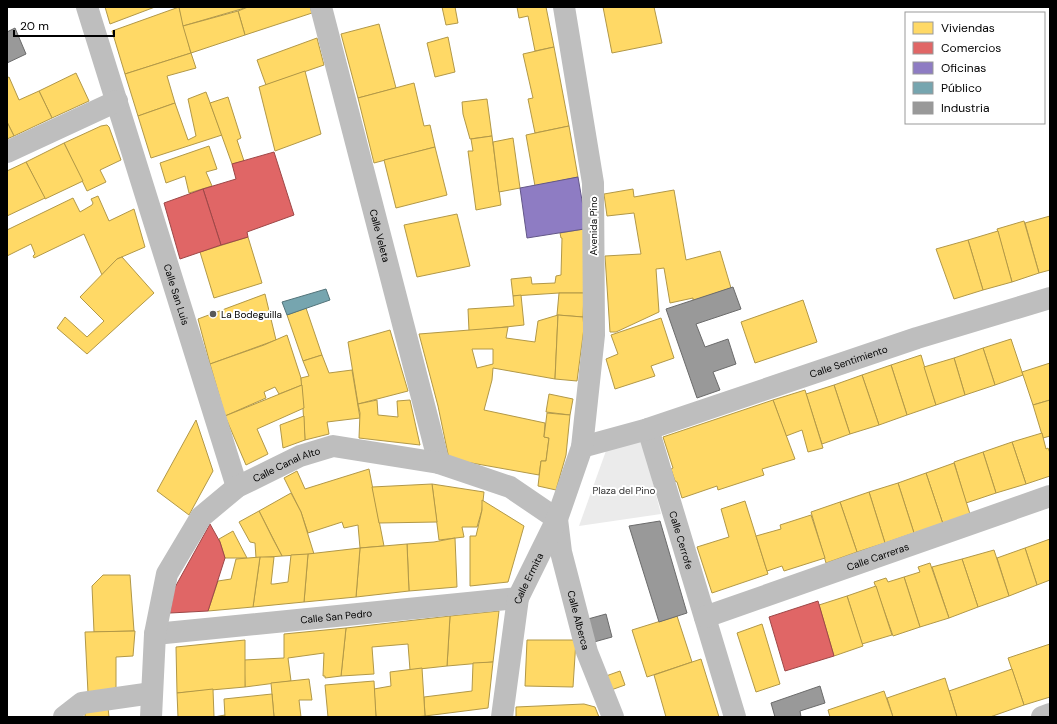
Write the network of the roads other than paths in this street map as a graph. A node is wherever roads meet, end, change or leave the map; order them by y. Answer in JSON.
{"nodes":[{"id":1,"x":87,"y":7,"type":"edge"},
{"id":2,"x":321,"y":7,"type":"edge"},
{"id":3,"x":564,"y":7,"type":"edge"},
{"id":4,"x":117,"y":101,"type":"junction"},
{"id":5,"x":7,"y":152,"type":"edge"},
{"id":6,"x":1050,"y":298,"type":"edge"},
{"id":7,"x":648,"y":429,"type":"junction"},
{"id":8,"x":582,"y":447,"type":"junction"},
{"id":9,"x":439,"y":464,"type":"junction"},
{"id":10,"x":237,"y":487,"type":"junction"},
{"id":11,"x":1050,"y":496,"type":"edge"},
{"id":12,"x":556,"y":519,"type":"junction"},
{"id":13,"x":518,"y":598,"type":"junction"},
{"id":14,"x":705,"y":617,"type":"junction"},
{"id":15,"x":154,"y":634,"type":"junction"},
{"id":16,"x":152,"y":693,"type":"junction"},
{"id":17,"x":1050,"y":714,"type":"edge"},
{"id":18,"x":64,"y":717,"type":"edge"},
{"id":19,"x":151,"y":717,"type":"edge"},
{"id":20,"x":502,"y":717,"type":"edge"},
{"id":21,"x":613,"y":717,"type":"edge"},
{"id":22,"x":735,"y":717,"type":"edge"},
{"id":23,"x":1042,"y":717,"type":"edge"}],
"edges":[{"from":1,"to":4,"type":"street","name":"Calle San Luis"},
{"from":2,"to":9,"type":"street","name":"Calle Veleta"},
{"from":3,"to":8,"type":"street","name":"Avenida Pino"},
{"from":4,"to":5,"type":"street"},
{"from":4,"to":10,"type":"street","name":"Calle San Luis"},
{"from":6,"to":7,"type":"street","name":"Calle Sentimiento"},
{"from":7,"to":8,"type":"street"},
{"from":7,"to":14,"type":"street","name":"Calle Cerrofe"},
{"from":8,"to":12,"type":"street","name":"Calle Ermita"},
{"from":9,"to":10,"type":"street","name":"Calle Canal Alto"},
{"from":9,"to":12,"type":"street","name":"Calle Canal Alto"},
{"from":10,"to":15,"type":"street","name":"Calle Canal Alto"},
{"from":11,"to":14,"type":"street","name":"Calle Carreras"},
{"from":12,"to":13,"type":"street","name":"Calle Ermita"},
{"from":12,"to":21,"type":"street","name":"Calle Alberca"},
{"from":13,"to":15,"type":"street","name":"Calle San Pedro"},
{"from":13,"to":20,"type":"street","name":"Calle Ermita"},
{"from":14,"to":22,"type":"street","name":"Calle Cerrofe"},
{"from":15,"to":16,"type":"street","name":"Calle Canal Alto"},
{"from":16,"to":18,"type":"street"},
{"from":16,"to":19,"type":"street","name":"Calle Canal Alto"},
{"from":17,"to":23,"type":"street"}]}
